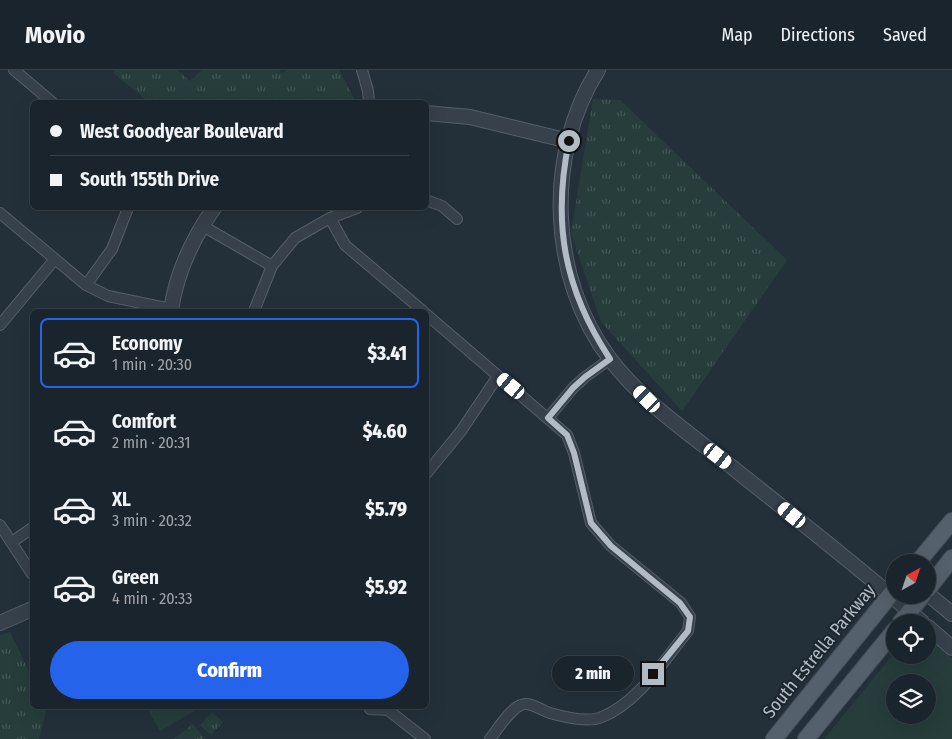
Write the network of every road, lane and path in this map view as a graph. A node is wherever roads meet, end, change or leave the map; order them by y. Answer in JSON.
{"nodes":[{"id":1,"x":14,"y":70,"type":"edge"},
{"id":2,"x":362,"y":70,"type":"edge"},
{"id":3,"x":598,"y":70,"type":"edge"},
{"id":4,"x":50,"y":100,"type":"edge"},
{"id":5,"x":369,"y":100,"type":"edge"},
{"id":6,"x":429,"y":113,"type":"edge"},
{"id":7,"x":569,"y":141,"type":"junction"},
{"id":8,"x":429,"y":201,"type":"edge"},
{"id":9,"x":127,"y":210,"type":"edge"},
{"id":10,"x":213,"y":210,"type":"edge"},
{"id":11,"x":352,"y":210,"type":"edge"},
{"id":12,"x":0,"y":213,"type":"edge"},
{"id":13,"x":330,"y":218,"type":"junction"},
{"id":14,"x":457,"y":219,"type":"dead end"},
{"id":15,"x":202,"y":225,"type":"junction"},
{"id":16,"x":55,"y":259,"type":"junction"},
{"id":17,"x":272,"y":266,"type":"junction"},
{"id":18,"x":86,"y":285,"type":"junction"},
{"id":19,"x":166,"y":309,"type":"edge"},
{"id":20,"x":171,"y":309,"type":"edge"},
{"id":21,"x":255,"y":309,"type":"edge"},
{"id":22,"x":420,"y":309,"type":"edge"},
{"id":23,"x":429,"y":317,"type":"edge"},
{"id":24,"x":0,"y":325,"type":"edge"},
{"id":25,"x":610,"y":359,"type":"junction"},
{"id":26,"x":498,"y":376,"type":"junction"},
{"id":27,"x":548,"y":418,"type":"junction"},
{"id":28,"x":429,"y":470,"type":"edge"},
{"id":29,"x":952,"y":521,"type":"edge"},
{"id":30,"x":0,"y":525,"type":"edge"},
{"id":31,"x":30,"y":529,"type":"edge"},
{"id":32,"x":12,"y":542,"type":"junction"},
{"id":33,"x":925,"y":554,"type":"edge"},
{"id":34,"x":952,"y":558,"type":"edge"},
{"id":35,"x":30,"y":571,"type":"edge"},
{"id":36,"x":936,"y":579,"type":"edge"},
{"id":37,"x":886,"y":588,"type":"edge"},
{"id":38,"x":936,"y":601,"type":"edge"},
{"id":39,"x":886,"y":602,"type":"edge"},
{"id":40,"x":30,"y":610,"type":"edge"},
{"id":41,"x":952,"y":614,"type":"edge"},
{"id":42,"x":0,"y":623,"type":"edge"},
{"id":43,"x":936,"y":635,"type":"edge"},
{"id":44,"x":886,"y":641,"type":"edge"},
{"id":45,"x":952,"y":648,"type":"edge"},
{"id":46,"x":370,"y":709,"type":"dead end"},
{"id":47,"x":424,"y":739,"type":"edge"},
{"id":48,"x":490,"y":739,"type":"edge"},
{"id":49,"x":774,"y":739,"type":"edge"},
{"id":50,"x":806,"y":739,"type":"edge"}],
"edges":[{"from":1,"to":4,"type":"street"},
{"from":2,"to":5,"type":"street"},
{"from":3,"to":7,"type":"street"},
{"from":6,"to":7,"type":"street"},
{"from":7,"to":25,"type":"street"},
{"from":8,"to":14,"type":"street"},
{"from":9,"to":18,"type":"street"},
{"from":10,"to":15,"type":"street"},
{"from":11,"to":13,"type":"street"},
{"from":12,"to":16,"type":"street"},
{"from":13,"to":17,"type":"street"},
{"from":13,"to":22,"type":"street"},
{"from":15,"to":17,"type":"street"},
{"from":15,"to":20,"type":"street"},
{"from":16,"to":18,"type":"street"},
{"from":16,"to":24,"type":"street"},
{"from":17,"to":21,"type":"street"},
{"from":18,"to":19,"type":"street"},
{"from":23,"to":26,"type":"street"},
{"from":25,"to":27,"type":"street"},
{"from":25,"to":37,"type":"street"},
{"from":26,"to":27,"type":"street"},
{"from":26,"to":28,"type":"street"},
{"from":27,"to":48,"type":"street"},
{"from":29,"to":33,"type":"main road"},
{"from":30,"to":32,"type":"street"},
{"from":31,"to":32,"type":"street"},
{"from":32,"to":35,"type":"street"},
{"from":34,"to":36,"type":"main road"},
{"from":38,"to":41,"type":"street"},
{"from":39,"to":49,"type":"main road","name":"South Estrella Parkway"},
{"from":40,"to":42,"type":"street"},
{"from":43,"to":45,"type":"street"},
{"from":44,"to":50,"type":"main road"},
{"from":46,"to":47,"type":"street"}]}
